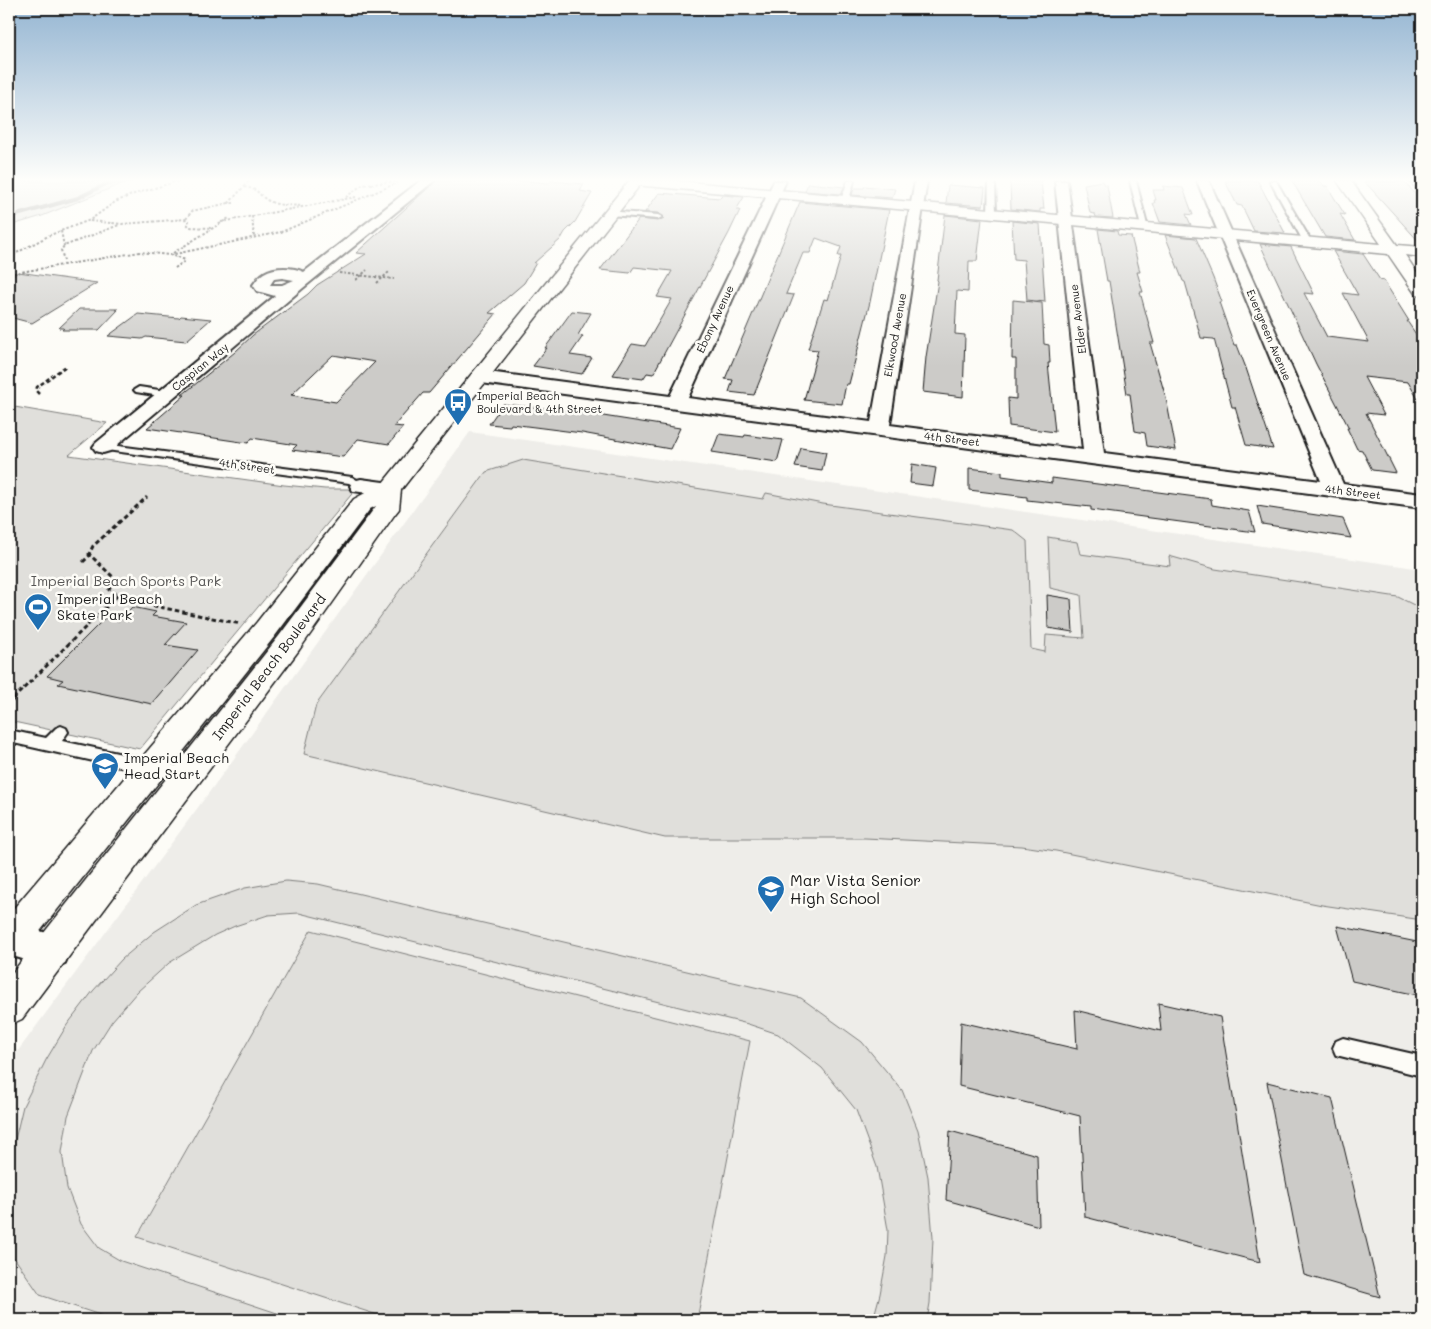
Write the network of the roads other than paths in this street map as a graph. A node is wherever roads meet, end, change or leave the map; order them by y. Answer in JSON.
{"nodes":[{"id":1,"x":351,"y":243,"type":"edge"},
{"id":2,"x":586,"y":243,"type":"edge"},
{"id":3,"x":751,"y":243,"type":"edge"},
{"id":4,"x":911,"y":243,"type":"edge"},
{"id":5,"x":1069,"y":243,"type":"edge"},
{"id":6,"x":1229,"y":243,"type":"edge"},
{"id":7,"x":1328,"y":243,"type":"edge"},
{"id":8,"x":1388,"y":243,"type":"edge"},
{"id":9,"x":1392,"y":249,"type":"junction"},
{"id":10,"x":1422,"y":252,"type":"edge"},
{"id":11,"x":336,"y":255,"type":"junction"},
{"id":12,"x":282,"y":273,"type":"junction"},
{"id":13,"x":299,"y":284,"type":"junction"},
{"id":14,"x":1422,"y":291,"type":"edge"},
{"id":15,"x":481,"y":377,"type":"junction"},
{"id":16,"x":139,"y":390,"type":"dead end"},
{"id":17,"x":166,"y":394,"type":"junction"},
{"id":18,"x":676,"y":403,"type":"junction"},
{"id":19,"x":879,"y":430,"type":"junction"},
{"id":20,"x":103,"y":446,"type":"joint"},
{"id":21,"x":1094,"y":458,"type":"junction"},
{"id":22,"x":375,"y":488,"type":"junction"},
{"id":23,"x":1335,"y":489,"type":"junction"},
{"id":24,"x":1422,"y":501,"type":"edge"},
{"id":25,"x":61,"y":732,"type":"dead end"},
{"id":26,"x":9,"y":736,"type":"edge"},
{"id":27,"x":49,"y":745,"type":"junction"},
{"id":28,"x":151,"y":767,"type":"junction"},
{"id":29,"x":187,"y":775,"type":"junction"},
{"id":30,"x":9,"y":939,"type":"edge"},
{"id":31,"x":53,"y":951,"type":"junction"},
{"id":32,"x":9,"y":1006,"type":"edge"},
{"id":33,"x":1342,"y":1048,"type":"dead end"},
{"id":34,"x":1422,"y":1066,"type":"edge"}],
"edges":[{"from":1,"to":11,"type":"street","name":"Caspian Way"},
{"from":2,"to":15,"type":"main road","name":"Imperial Beach Boulevard"},
{"from":3,"to":18,"type":"street","name":"Ebony Avenue"},
{"from":4,"to":19,"type":"street","name":"Elkwood Avenue"},
{"from":5,"to":21,"type":"street","name":"Elder Avenue"},
{"from":6,"to":23,"type":"street","name":"Evergreen Avenue"},
{"from":7,"to":9,"type":"main road"},
{"from":8,"to":9,"type":"main road"},
{"from":9,"to":10,"type":"main road"},
{"from":9,"to":14,"type":"main road"},
{"from":11,"to":12,"type":"street","name":"Caspian Way"},
{"from":11,"to":13,"type":"street","name":"Caspian Way"},
{"from":12,"to":13,"type":"street"},
{"from":12,"to":13,"type":"street","name":"Caspian Way"},
{"from":13,"to":17,"type":"street","name":"Caspian Way"},
{"from":15,"to":18,"type":"street","name":"4th Street"},
{"from":15,"to":22,"type":"main road","name":"Imperial Beach Boulevard"},
{"from":16,"to":17,"type":"lane"},
{"from":17,"to":20,"type":"street","name":"Caspian Way"},
{"from":18,"to":19,"type":"street","name":"4th Street"},
{"from":19,"to":21,"type":"street","name":"4th Street"},
{"from":20,"to":22,"type":"lane","name":"4th Street"},
{"from":21,"to":23,"type":"street","name":"4th Street"},
{"from":22,"to":28,"type":"main road","name":"Imperial Beach Boulevard"},
{"from":22,"to":29,"type":"main road","name":"Imperial Beach Boulevard"},
{"from":23,"to":24,"type":"street","name":"4th Street"},
{"from":25,"to":27,"type":"lane"},
{"from":26,"to":27,"type":"lane"},
{"from":27,"to":28,"type":"lane"},
{"from":28,"to":29,"type":"lane"},
{"from":28,"to":30,"type":"main road","name":"Imperial Beach Boulevard"},
{"from":29,"to":31,"type":"main road","name":"Imperial Beach Boulevard"},
{"from":30,"to":31,"type":"street"},
{"from":31,"to":32,"type":"main road","name":"Imperial Beach Boulevard"},
{"from":33,"to":34,"type":"lane"}]}
